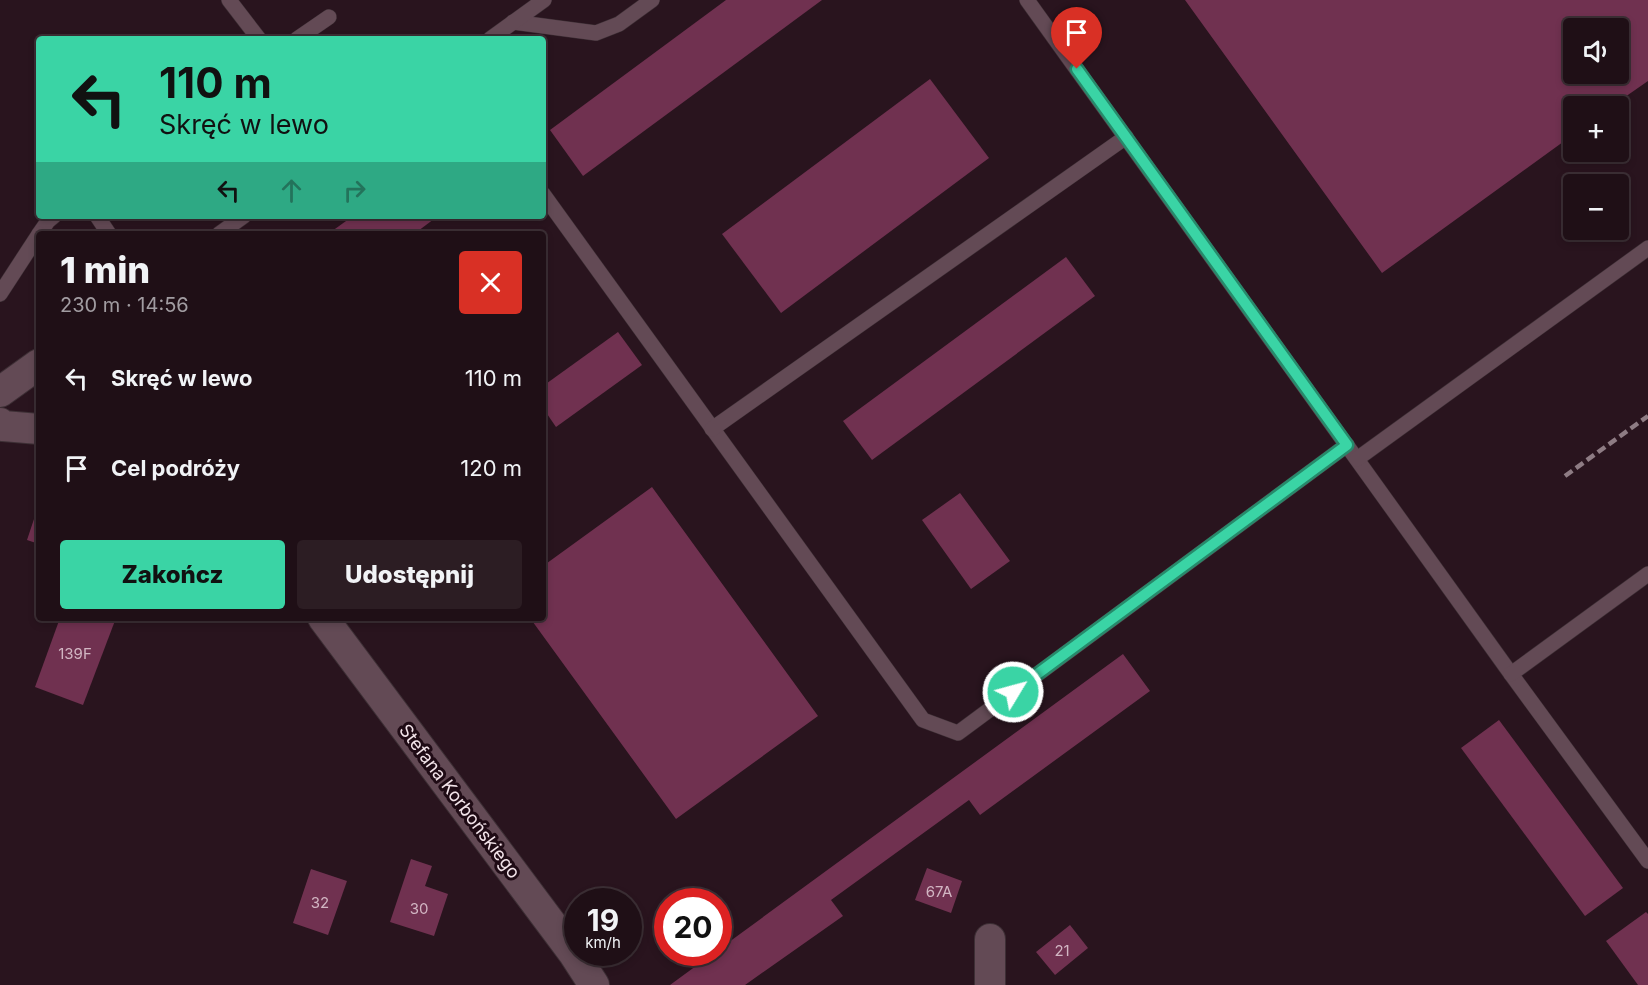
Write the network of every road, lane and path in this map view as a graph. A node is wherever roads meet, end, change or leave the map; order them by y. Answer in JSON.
{"nodes":[{"id":1,"x":229,"y":0,"type":"edge"},
{"id":2,"x":544,"y":0,"type":"edge"},
{"id":3,"x":652,"y":0,"type":"edge"},
{"id":4,"x":1027,"y":0,"type":"edge"},
{"id":5,"x":329,"y":17,"type":"dead end"},
{"id":6,"x":513,"y":22,"type":"junction"},
{"id":7,"x":257,"y":36,"type":"edge"},
{"id":8,"x":301,"y":36,"type":"edge"},
{"id":9,"x":494,"y":36,"type":"edge"},
{"id":10,"x":1126,"y":137,"type":"junction"},
{"id":11,"x":546,"y":198,"type":"edge"},
{"id":12,"x":50,"y":219,"type":"edge"},
{"id":13,"x":240,"y":219,"type":"edge"},
{"id":14,"x":41,"y":231,"type":"edge"},
{"id":15,"x":223,"y":231,"type":"edge"},
{"id":16,"x":36,"y":239,"type":"edge"},
{"id":17,"x":1648,"y":248,"type":"edge"},
{"id":18,"x":0,"y":294,"type":"edge"},
{"id":19,"x":36,"y":365,"type":"edge"},
{"id":20,"x":0,"y":392,"type":"edge"},
{"id":21,"x":0,"y":423,"type":"edge"},
{"id":22,"x":36,"y":429,"type":"edge"},
{"id":23,"x":712,"y":429,"type":"junction"},
{"id":24,"x":1347,"y":445,"type":"junction"},
{"id":25,"x":1357,"y":459,"type":"junction"},
{"id":26,"x":1648,"y":574,"type":"edge"},
{"id":27,"x":325,"y":621,"type":"edge"},
{"id":28,"x":1511,"y":674,"type":"junction"},
{"id":29,"x":1648,"y":861,"type":"edge"},
{"id":30,"x":990,"y":939,"type":"dead end"},
{"id":31,"x":594,"y":985,"type":"edge"},
{"id":32,"x":990,"y":985,"type":"edge"}],
"edges":[{"from":1,"to":7,"type":"lane"},
{"from":2,"to":6,"type":"lane"},
{"from":3,"to":6,"type":"lane"},
{"from":4,"to":10,"type":"lane"},
{"from":5,"to":8,"type":"lane"},
{"from":6,"to":9,"type":"lane"},
{"from":10,"to":23,"type":"lane"},
{"from":10,"to":24,"type":"lane"},
{"from":11,"to":23,"type":"lane"},
{"from":12,"to":14,"type":"lane"},
{"from":13,"to":15,"type":"lane"},
{"from":16,"to":18,"type":"lane"},
{"from":17,"to":25,"type":"lane"},
{"from":19,"to":20,"type":"street"},
{"from":21,"to":22,"type":"street"},
{"from":23,"to":24,"type":"lane"},
{"from":24,"to":25,"type":"lane"},
{"from":25,"to":28,"type":"lane"},
{"from":26,"to":28,"type":"lane"},
{"from":27,"to":31,"type":"street","name":"Stefana Korbońskiego"},
{"from":28,"to":29,"type":"lane"},
{"from":30,"to":32,"type":"street"}]}
